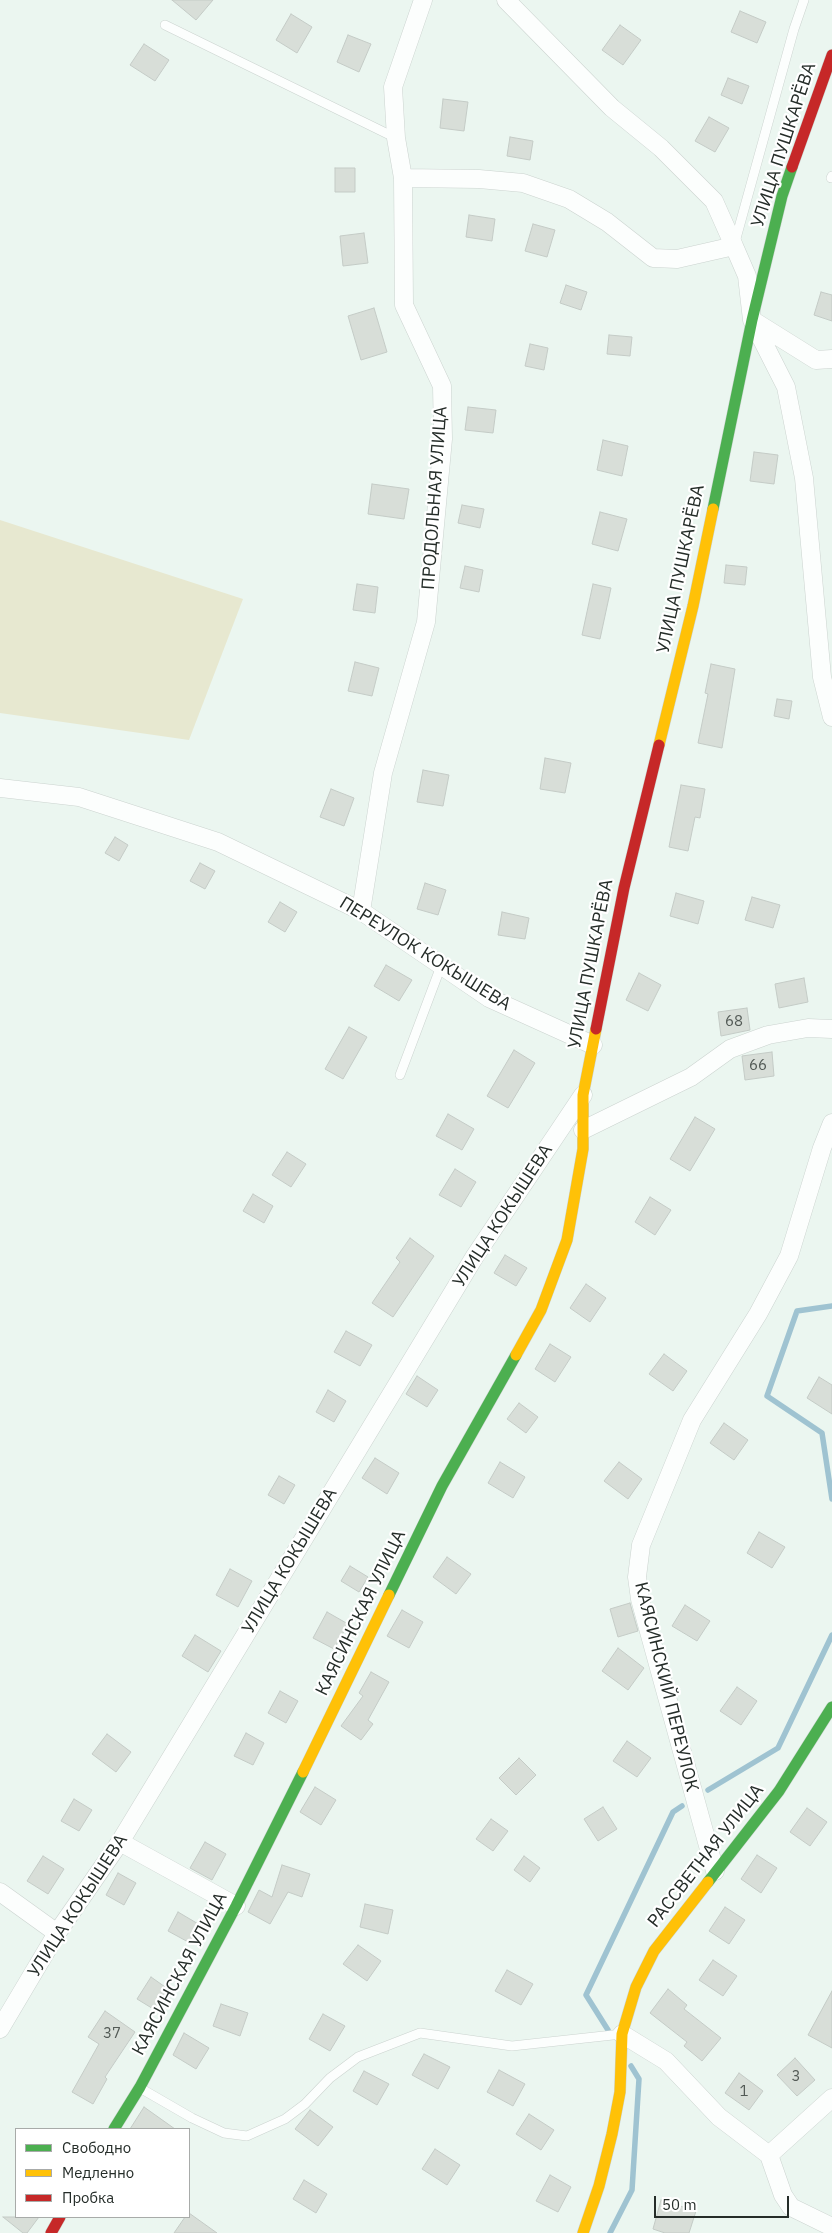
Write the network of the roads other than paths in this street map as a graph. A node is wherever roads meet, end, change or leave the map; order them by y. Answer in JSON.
{"nodes":[{"id":1,"x":423,"y":0,"type":"edge"},
{"id":2,"x":506,"y":0,"type":"edge"},
{"id":3,"x":804,"y":0,"type":"edge"},
{"id":4,"x":166,"y":25,"type":"dead end"},
{"id":5,"x":831,"y":59,"type":"edge"},
{"id":6,"x":396,"y":138,"type":"junction"},
{"id":7,"x":403,"y":178,"type":"junction"},
{"id":8,"x":734,"y":246,"type":"junction"},
{"id":9,"x":752,"y":320,"type":"junction"},
{"id":10,"x":832,"y":359,"type":"edge"},
{"id":11,"x":829,"y":689,"type":"edge"},
{"id":12,"x":832,"y":717,"type":"edge"},
{"id":13,"x":0,"y":788,"type":"edge"},
{"id":14,"x":361,"y":911,"type":"junction"},
{"id":15,"x":441,"y":966,"type":"junction"},
{"id":16,"x":832,"y":1029,"type":"edge"},
{"id":17,"x":593,"y":1045,"type":"junction"},
{"id":18,"x":400,"y":1075,"type":"dead end"},
{"id":19,"x":583,"y":1095,"type":"junction"},
{"id":20,"x":832,"y":1123,"type":"edge"},
{"id":21,"x":583,"y":1130,"type":"junction"},
{"id":22,"x":832,"y":1707,"type":"edge"},
{"id":23,"x":120,"y":1842,"type":"junction"},
{"id":24,"x":715,"y":1871,"type":"junction"},
{"id":25,"x":0,"y":1892,"type":"edge"},
{"id":26,"x":236,"y":1906,"type":"junction"},
{"id":27,"x":57,"y":1933,"type":"junction"},
{"id":28,"x":0,"y":2028,"type":"edge"},
{"id":29,"x":622,"y":2034,"type":"junction"},
{"id":30,"x":140,"y":2088,"type":"junction"},
{"id":31,"x":832,"y":2098,"type":"edge"},
{"id":32,"x":115,"y":2128,"type":"edge"},
{"id":33,"x":769,"y":2155,"type":"junction"},
{"id":34,"x":59,"y":2218,"type":"edge"},
{"id":35,"x":832,"y":2227,"type":"edge"},
{"id":36,"x":50,"y":2233,"type":"edge"},
{"id":37,"x":582,"y":2233,"type":"edge"}],
"edges":[{"from":1,"to":6,"type":"street","name":"ПРОДОЛЬНАЯ УЛИЦА"},
{"from":2,"to":8,"type":"street"},
{"from":3,"to":8,"type":"lane"},
{"from":4,"to":6,"type":"lane"},
{"from":5,"to":9,"type":"street","name":"УЛИЦА ПУШКАРЁВА"},
{"from":6,"to":7,"type":"street","name":"ПРОДОЛЬНАЯ УЛИЦА"},
{"from":7,"to":8,"type":"street"},
{"from":7,"to":14,"type":"street","name":"ПРОДОЛЬНАЯ УЛИЦА"},
{"from":8,"to":9,"type":"street"},
{"from":9,"to":10,"type":"street"},
{"from":9,"to":11,"type":"street"},
{"from":9,"to":17,"type":"street","name":"УЛИЦА ПУШКАРЁВА"},
{"from":11,"to":12,"type":"street"},
{"from":13,"to":14,"type":"street","name":"ПЕРЕУЛОК КОКЫШЕВА"},
{"from":14,"to":15,"type":"street","name":"ПЕРЕУЛОК КОКЫШЕВА"},
{"from":15,"to":17,"type":"street","name":"ПЕРЕУЛОК КОКЫШЕВА"},
{"from":15,"to":18,"type":"lane"},
{"from":16,"to":21,"type":"street"},
{"from":17,"to":19,"type":"street","name":"УЛИЦА ПУШКАРЁВА"},
{"from":19,"to":21,"type":"street","name":"КАЯСИНСКАЯ УЛИЦА"},
{"from":19,"to":23,"type":"street","name":"УЛИЦА КОКЫШЕВА"},
{"from":20,"to":24,"type":"street","name":"КАЯСИНСКИЙ ПЕРЕУЛОК"},
{"from":21,"to":26,"type":"street","name":"КАЯСИНСКАЯ УЛИЦА"},
{"from":22,"to":24,"type":"street","name":"РАССВЕТНАЯ УЛИЦА"},
{"from":23,"to":26,"type":"street"},
{"from":23,"to":27,"type":"street","name":"УЛИЦА КОКЫШЕВА"},
{"from":24,"to":29,"type":"street","name":"РАССВЕТНАЯ УЛИЦА"},
{"from":25,"to":27,"type":"street"},
{"from":26,"to":30,"type":"street","name":"КАЯСИНСКАЯ УЛИЦА"},
{"from":27,"to":28,"type":"street","name":"УЛИЦА КОКЫШЕВА"},
{"from":29,"to":30,"type":"lane"},
{"from":29,"to":33,"type":"street"},
{"from":29,"to":37,"type":"street","name":"РАССВЕТНАЯ УЛИЦА"},
{"from":30,"to":32,"type":"street","name":"КАЯСИНСКАЯ УЛИЦА"},
{"from":31,"to":33,"type":"street"},
{"from":33,"to":35,"type":"street"},
{"from":34,"to":36,"type":"street"}]}
